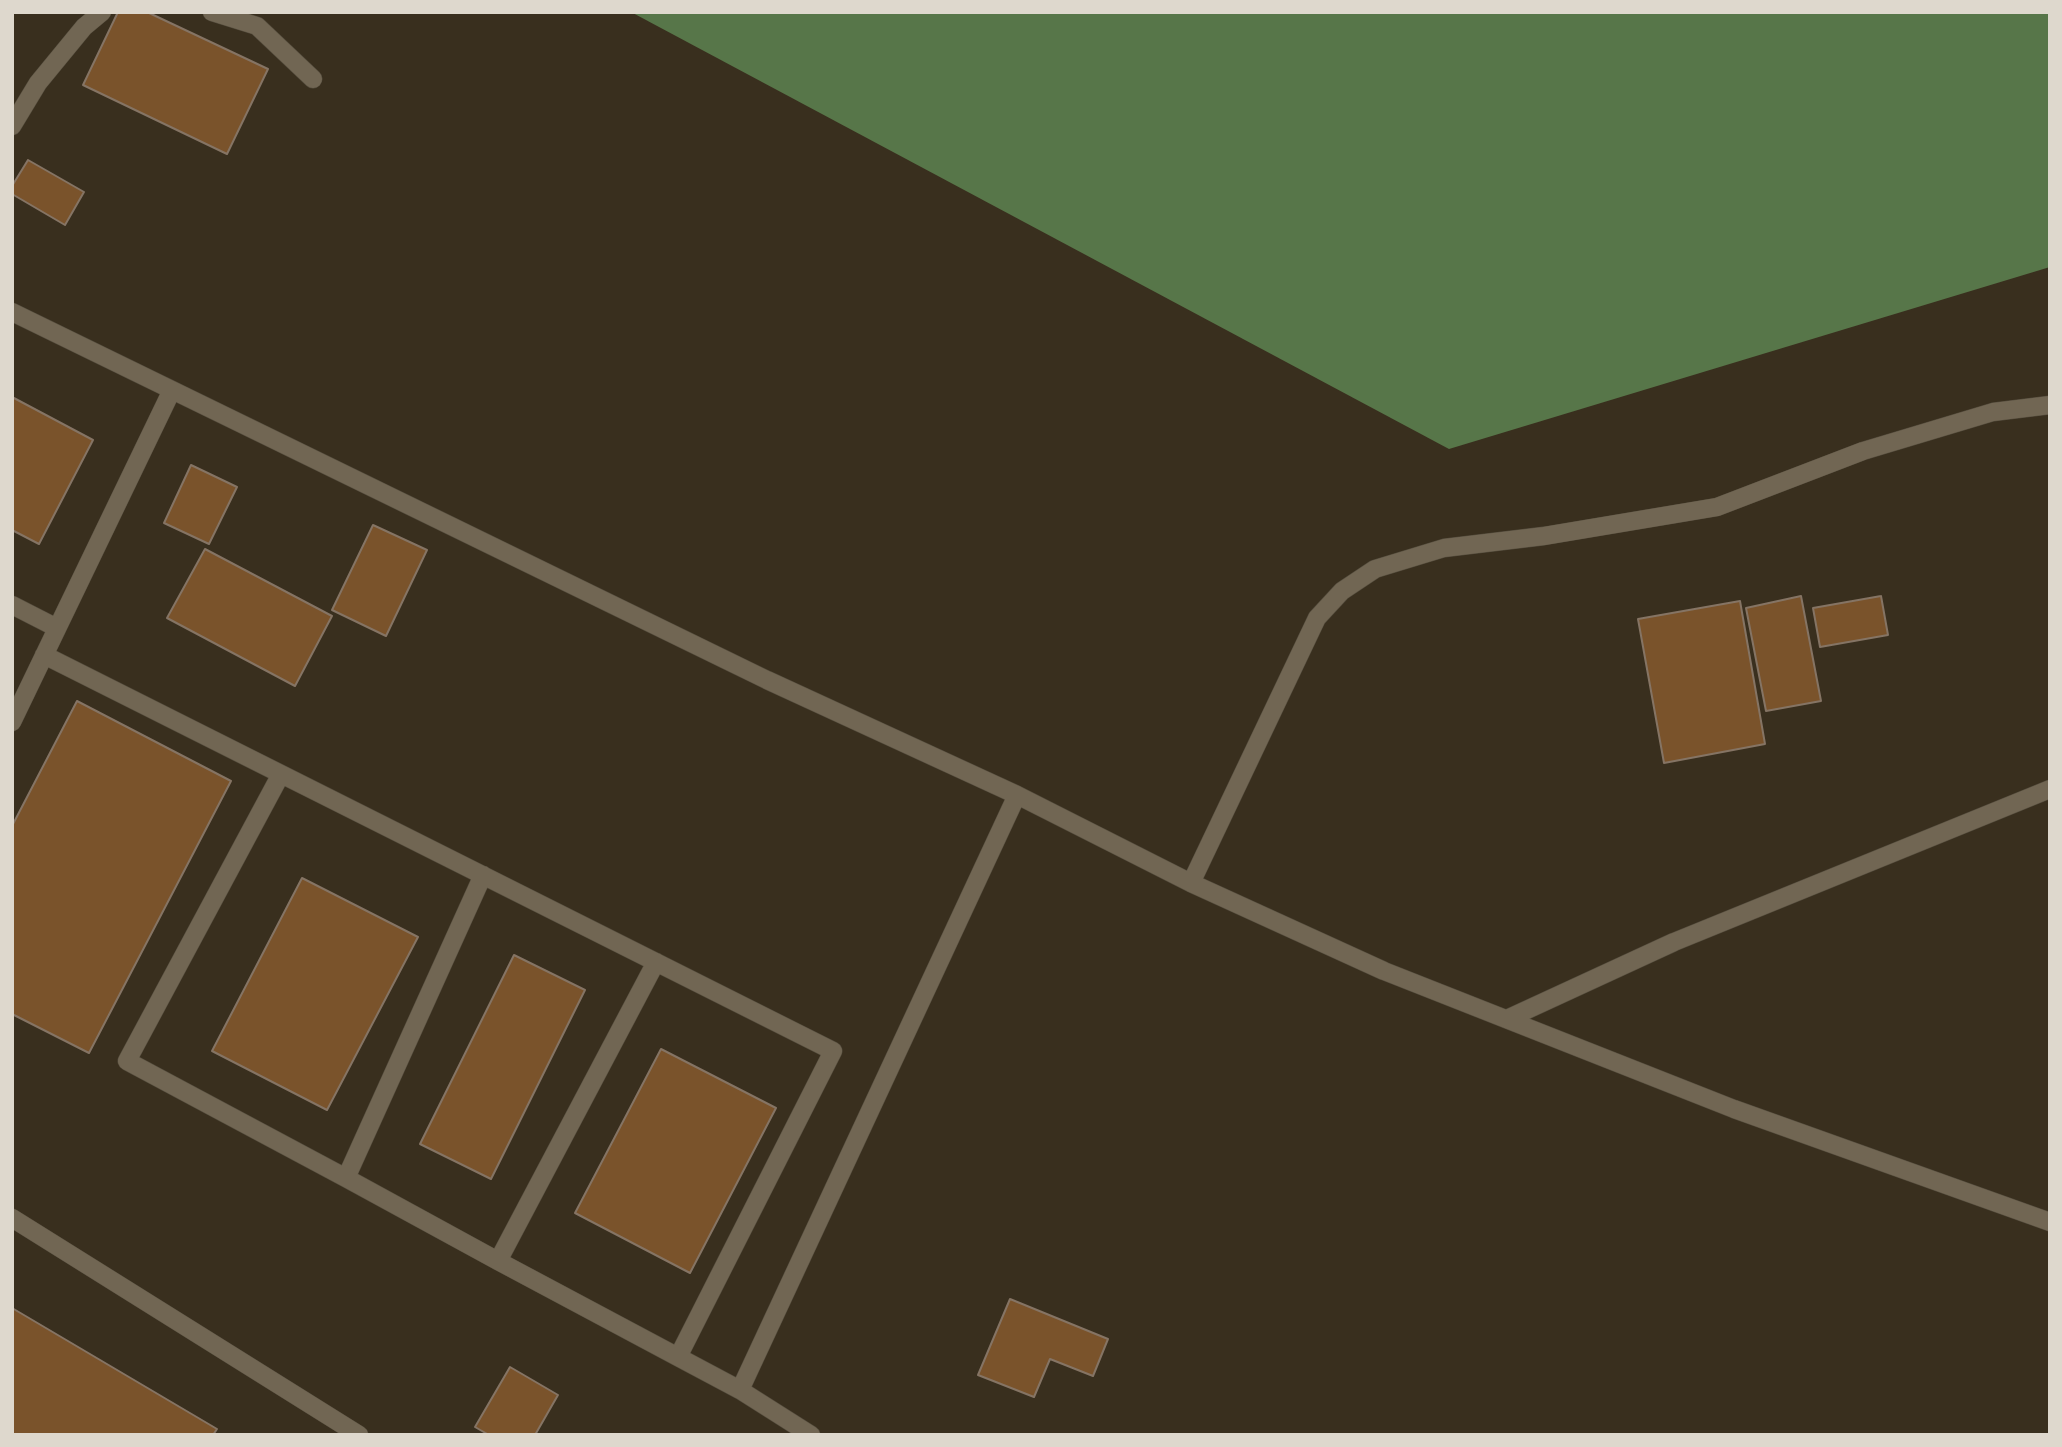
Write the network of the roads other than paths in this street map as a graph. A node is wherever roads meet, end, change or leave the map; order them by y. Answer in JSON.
{"nodes":[{"id":1,"x":102,"y":12,"type":"edge"},
{"id":2,"x":212,"y":12,"type":"edge"},
{"id":3,"x":313,"y":79,"type":"dead end"},
{"id":4,"x":12,"y":126,"type":"edge"},
{"id":5,"x":12,"y":312,"type":"edge"},
{"id":6,"x":172,"y":390,"type":"junction"},
{"id":7,"x":2050,"y":405,"type":"edge"},
{"id":8,"x":12,"y":605,"type":"edge"},
{"id":9,"x":57,"y":628,"type":"junction"},
{"id":10,"x":44,"y":655,"type":"junction"},
{"id":11,"x":12,"y":722,"type":"edge"},
{"id":12,"x":281,"y":774,"type":"junction"},
{"id":13,"x":2050,"y":789,"type":"edge"},
{"id":14,"x":1017,"y":795,"type":"junction"},
{"id":15,"x":482,"y":874,"type":"junction"},
{"id":16,"x":1191,"y":883,"type":"junction"},
{"id":17,"x":656,"y":962,"type":"junction"},
{"id":18,"x":1507,"y":1019,"type":"junction"},
{"id":19,"x":346,"y":1178,"type":"junction"},
{"id":20,"x":2044,"y":1217,"type":"edge"},
{"id":21,"x":12,"y":1218,"type":"edge"},
{"id":22,"x":498,"y":1261,"type":"junction"},
{"id":23,"x":678,"y":1357,"type":"junction"},
{"id":24,"x":740,"y":1390,"type":"junction"},
{"id":25,"x":359,"y":1435,"type":"edge"},
{"id":26,"x":811,"y":1435,"type":"edge"}],
"edges":[{"from":1,"to":4,"type":"street"},
{"from":2,"to":3,"type":"street"},
{"from":5,"to":6,"type":"street"},
{"from":6,"to":9,"type":"street"},
{"from":6,"to":14,"type":"street"},
{"from":7,"to":16,"type":"street"},
{"from":8,"to":9,"type":"street"},
{"from":9,"to":10,"type":"street"},
{"from":10,"to":11,"type":"street"},
{"from":10,"to":12,"type":"street"},
{"from":12,"to":15,"type":"street"},
{"from":12,"to":19,"type":"street"},
{"from":13,"to":18,"type":"street"},
{"from":14,"to":16,"type":"street"},
{"from":14,"to":24,"type":"street"},
{"from":15,"to":17,"type":"street"},
{"from":15,"to":19,"type":"street"},
{"from":16,"to":18,"type":"street"},
{"from":17,"to":22,"type":"street"},
{"from":17,"to":23,"type":"street"},
{"from":18,"to":20,"type":"street"},
{"from":19,"to":22,"type":"street"},
{"from":21,"to":25,"type":"street"},
{"from":22,"to":23,"type":"street"},
{"from":23,"to":24,"type":"street"},
{"from":24,"to":26,"type":"street"}]}
